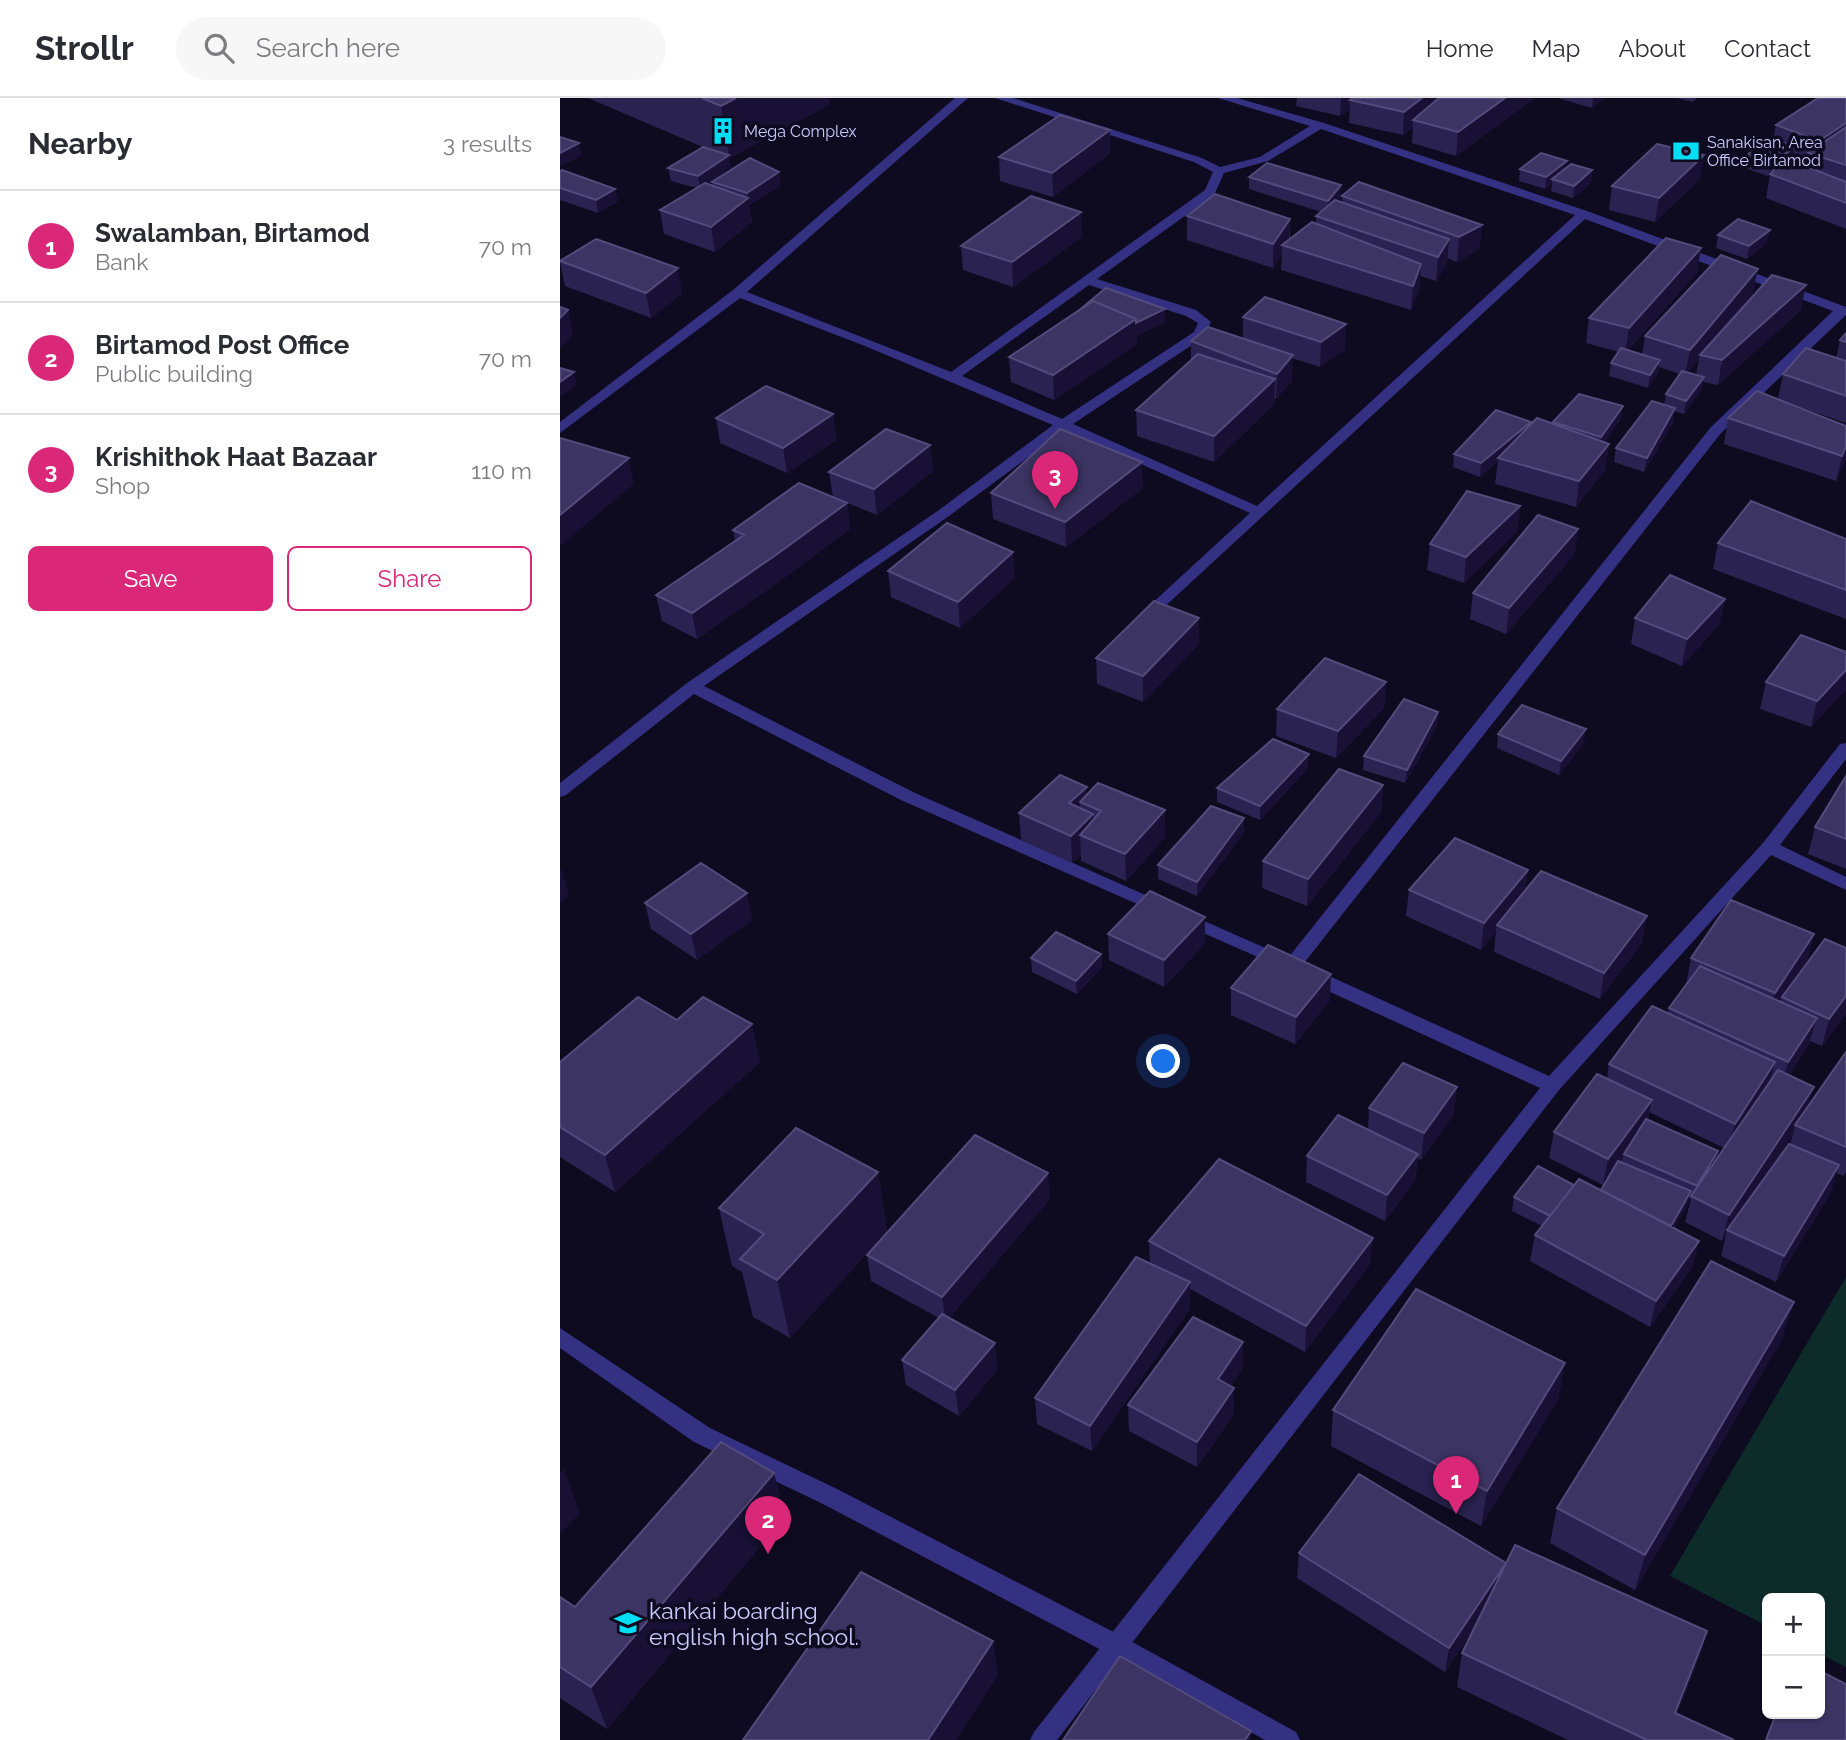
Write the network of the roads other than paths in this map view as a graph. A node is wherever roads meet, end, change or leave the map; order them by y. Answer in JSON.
{"nodes":[{"id":1,"x":962,"y":98,"type":"edge"},
{"id":2,"x":1001,"y":98,"type":"edge"},
{"id":3,"x":1224,"y":98,"type":"edge"},
{"id":4,"x":1320,"y":125,"type":"junction"},
{"id":5,"x":1219,"y":171,"type":"junction"},
{"id":6,"x":1583,"y":214,"type":"junction"},
{"id":7,"x":1087,"y":280,"type":"junction"},
{"id":8,"x":738,"y":293,"type":"junction"},
{"id":9,"x":1844,"y":311,"type":"edge"},
{"id":10,"x":952,"y":377,"type":"junction"},
{"id":11,"x":1065,"y":423,"type":"junction"},
{"id":12,"x":560,"y":429,"type":"edge"},
{"id":13,"x":1259,"y":512,"type":"junction"},
{"id":14,"x":1129,"y":632,"type":"edge"},
{"id":15,"x":693,"y":687,"type":"junction"},
{"id":16,"x":1846,"y":747,"type":"edge"},
{"id":17,"x":560,"y":790,"type":"edge"},
{"id":18,"x":1769,"y":847,"type":"junction"},
{"id":19,"x":1846,"y":884,"type":"edge"},
{"id":20,"x":1291,"y":967,"type":"junction"},
{"id":21,"x":1552,"y":1085,"type":"junction"},
{"id":22,"x":560,"y":1337,"type":"edge"},
{"id":23,"x":1117,"y":1646,"type":"junction"},
{"id":24,"x":1042,"y":1740,"type":"edge"},
{"id":25,"x":1288,"y":1740,"type":"edge"}],
"edges":[{"from":1,"to":8,"type":"street"},
{"from":2,"to":5,"type":"street"},
{"from":3,"to":4,"type":"street"},
{"from":4,"to":5,"type":"street"},
{"from":4,"to":6,"type":"street"},
{"from":5,"to":7,"type":"street"},
{"from":6,"to":9,"type":"street"},
{"from":6,"to":13,"type":"street"},
{"from":7,"to":10,"type":"street"},
{"from":7,"to":11,"type":"street"},
{"from":8,"to":10,"type":"street"},
{"from":8,"to":12,"type":"street"},
{"from":9,"to":20,"type":"street"},
{"from":10,"to":11,"type":"street"},
{"from":11,"to":13,"type":"street"},
{"from":11,"to":15,"type":"street"},
{"from":13,"to":14,"type":"street"},
{"from":15,"to":17,"type":"street"},
{"from":15,"to":20,"type":"street"},
{"from":16,"to":18,"type":"street"},
{"from":18,"to":19,"type":"street"},
{"from":18,"to":21,"type":"street"},
{"from":20,"to":21,"type":"street"},
{"from":21,"to":23,"type":"street"},
{"from":22,"to":23,"type":"street"},
{"from":23,"to":24,"type":"street"},
{"from":23,"to":25,"type":"street"}]}
